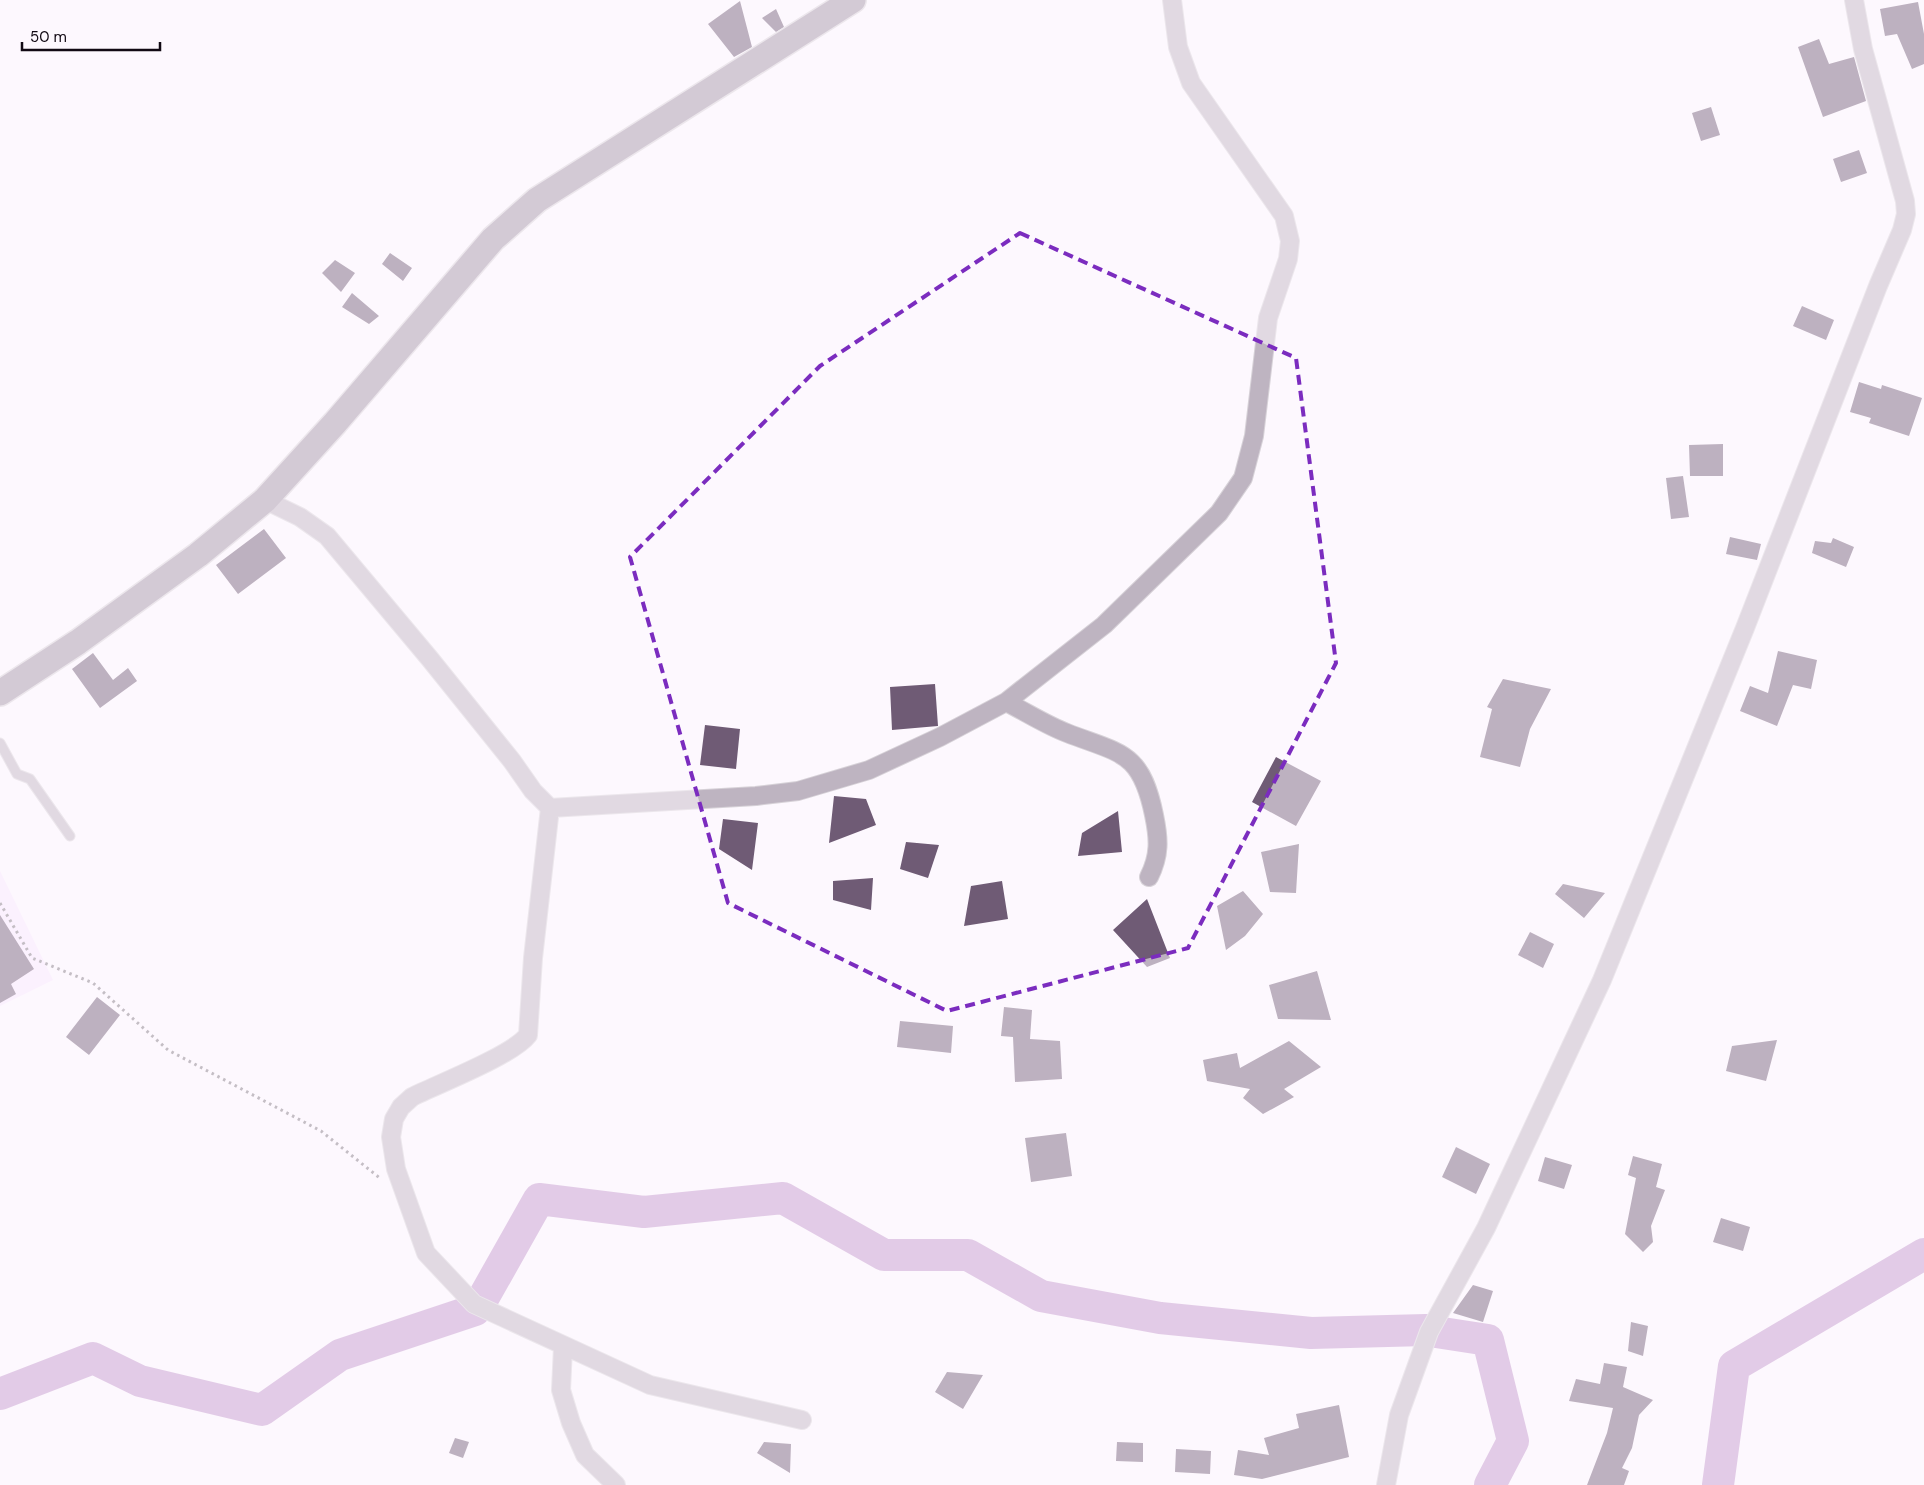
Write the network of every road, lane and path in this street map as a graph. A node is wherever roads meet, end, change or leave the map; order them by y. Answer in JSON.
{"nodes":[{"id":1,"x":852,"y":0,"type":"edge"},
{"id":2,"x":1172,"y":0,"type":"edge"},
{"id":3,"x":1854,"y":0,"type":"edge"},
{"id":4,"x":265,"y":500,"type":"junction"},
{"id":5,"x":0,"y":693,"type":"edge"},
{"id":6,"x":1006,"y":702,"type":"junction"},
{"id":7,"x":0,"y":743,"type":"edge"},
{"id":8,"x":550,"y":808,"type":"junction"},
{"id":9,"x":70,"y":836,"type":"dead end"},
{"id":10,"x":1149,"y":877,"type":"dead end"},
{"id":11,"x":0,"y":903,"type":"edge"},
{"id":12,"x":407,"y":1200,"type":"junction"},
{"id":13,"x":563,"y":1347,"type":"junction"},
{"id":14,"x":802,"y":1420,"type":"dead end"},
{"id":15,"x":616,"y":1485,"type":"edge"},
{"id":16,"x":1386,"y":1485,"type":"edge"}],
"edges":[{"from":1,"to":4,"type":"street"},
{"from":2,"to":6,"type":"street"},
{"from":3,"to":16,"type":"street"},
{"from":4,"to":5,"type":"street"},
{"from":4,"to":8,"type":"street"},
{"from":6,"to":8,"type":"street"},
{"from":6,"to":10,"type":"street"},
{"from":7,"to":9,"type":"lane"},
{"from":8,"to":12,"type":"street"},
{"from":11,"to":12,"type":"path"},
{"from":12,"to":13,"type":"street"},
{"from":13,"to":14,"type":"street"},
{"from":13,"to":15,"type":"street"}]}
